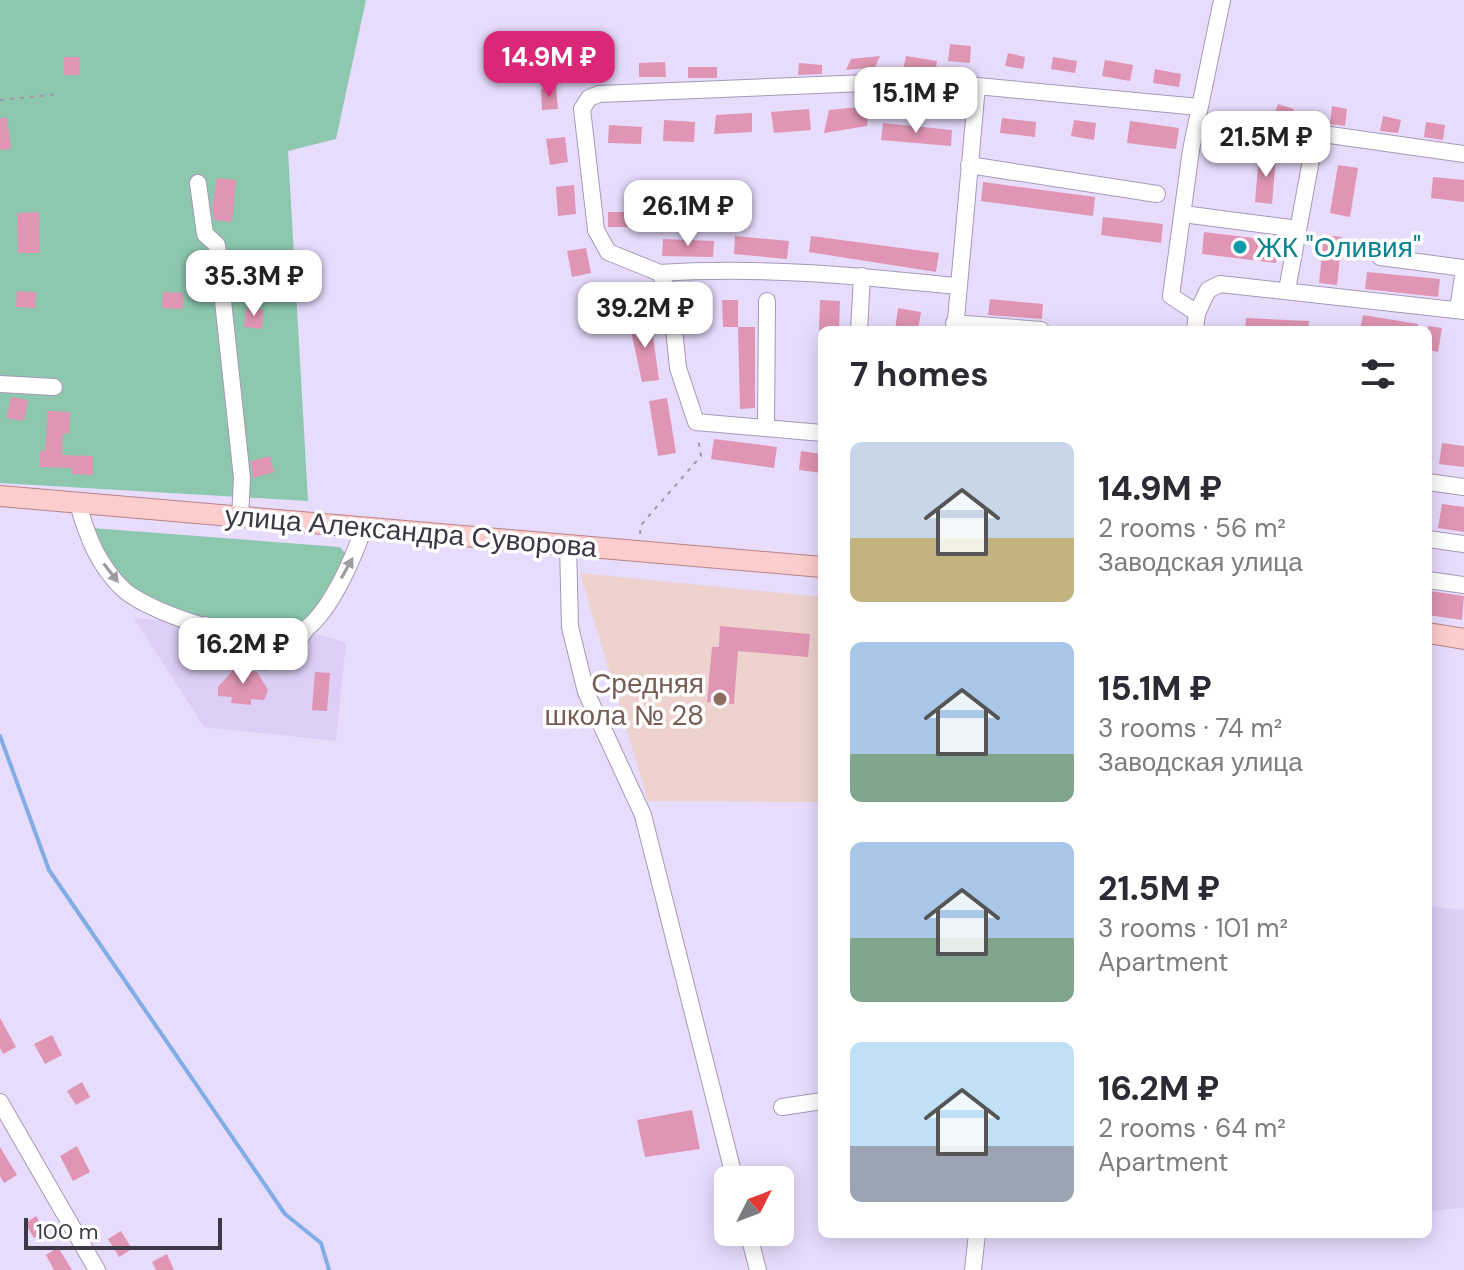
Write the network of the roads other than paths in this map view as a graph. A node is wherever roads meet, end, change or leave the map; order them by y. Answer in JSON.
{"nodes":[{"id":1,"x":1222,"y":0,"type":"edge"},
{"id":2,"x":977,"y":86,"type":"junction"},
{"id":3,"x":1199,"y":107,"type":"junction"},
{"id":4,"x":1464,"y":154,"type":"edge"},
{"id":5,"x":969,"y":165,"type":"junction"},
{"id":6,"x":198,"y":183,"type":"dead end"},
{"id":7,"x":1157,"y":194,"type":"dead end"},
{"id":8,"x":1183,"y":214,"type":"junction"},
{"id":9,"x":1298,"y":229,"type":"junction"},
{"id":10,"x":1380,"y":257,"type":"dead end"},
{"id":11,"x":1464,"y":269,"type":"edge"},
{"id":12,"x":660,"y":273,"type":"junction"},
{"id":13,"x":862,"y":276,"type":"junction"},
{"id":14,"x":956,"y":286,"type":"junction"},
{"id":15,"x":1287,"y":290,"type":"junction"},
{"id":16,"x":767,"y":301,"type":"dead end"},
{"id":17,"x":1461,"y":310,"type":"edge"},
{"id":18,"x":1196,"y":321,"type":"edge"},
{"id":19,"x":859,"y":326,"type":"edge"},
{"id":20,"x":954,"y":326,"type":"edge"},
{"id":21,"x":0,"y":384,"type":"edge"},
{"id":22,"x":54,"y":387,"type":"dead end"},
{"id":23,"x":766,"y":428,"type":"junction"},
{"id":24,"x":818,"y":433,"type":"edge"},
{"id":25,"x":1432,"y":483,"type":"edge"},
{"id":26,"x":1464,"y":487,"type":"edge"},
{"id":27,"x":0,"y":496,"type":"edge"},
{"id":28,"x":78,"y":504,"type":"junction"},
{"id":29,"x":240,"y":518,"type":"junction"},
{"id":30,"x":364,"y":527,"type":"junction"},
{"id":31,"x":1432,"y":540,"type":"edge"},
{"id":32,"x":568,"y":544,"type":"junction"},
{"id":33,"x":1464,"y":544,"type":"edge"},
{"id":34,"x":818,"y":567,"type":"edge"},
{"id":35,"x":1432,"y":581,"type":"edge"},
{"id":36,"x":1464,"y":585,"type":"edge"},
{"id":37,"x":205,"y":625,"type":"junction"},
{"id":38,"x":306,"y":629,"type":"junction"},
{"id":39,"x":1432,"y":634,"type":"edge"},
{"id":40,"x":1464,"y":639,"type":"edge"},
{"id":41,"x":235,"y":658,"type":"dead end"},
{"id":42,"x":255,"y":661,"type":"dead end"},
{"id":43,"x":0,"y":1102,"type":"edge"},
{"id":44,"x":818,"y":1102,"type":"edge"},
{"id":45,"x":782,"y":1107,"type":"dead end"},
{"id":46,"x":731,"y":1166,"type":"edge"},
{"id":47,"x":977,"y":1238,"type":"edge"},
{"id":48,"x":752,"y":1246,"type":"edge"},
{"id":49,"x":97,"y":1270,"type":"edge"},
{"id":50,"x":758,"y":1270,"type":"edge"},
{"id":51,"x":973,"y":1270,"type":"edge"}],
"edges":[{"from":1,"to":3,"type":"street"},
{"from":2,"to":3,"type":"street"},
{"from":2,"to":5,"type":"street"},
{"from":2,"to":12,"type":"street"},
{"from":3,"to":8,"type":"street"},
{"from":4,"to":9,"type":"street"},
{"from":5,"to":7,"type":"street"},
{"from":5,"to":14,"type":"street"},
{"from":6,"to":29,"type":"street"},
{"from":8,"to":9,"type":"street"},
{"from":8,"to":18,"type":"street"},
{"from":9,"to":15,"type":"street"},
{"from":10,"to":11,"type":"street"},
{"from":11,"to":17,"type":"street"},
{"from":12,"to":13,"type":"street"},
{"from":12,"to":23,"type":"street"},
{"from":13,"to":14,"type":"street"},
{"from":13,"to":19,"type":"street"},
{"from":14,"to":20,"type":"street"},
{"from":15,"to":17,"type":"street"},
{"from":15,"to":18,"type":"street"},
{"from":16,"to":23,"type":"street"},
{"from":21,"to":22,"type":"street"},
{"from":23,"to":24,"type":"street"},
{"from":25,"to":26,"type":"street"},
{"from":27,"to":28,"type":"main road","name":"улица Александра Суворова"},
{"from":28,"to":29,"type":"main road","name":"улица Александра Суворова"},
{"from":28,"to":37,"type":"street","one_way":true},
{"from":29,"to":30,"type":"main road","name":"улица Александра Суворова"},
{"from":30,"to":32,"type":"main road","name":"улица Александра Суворова"},
{"from":38,"to":30,"type":"street","one_way":true},
{"from":31,"to":33,"type":"street"},
{"from":32,"to":34,"type":"main road","name":"улица Александра Суворова"},
{"from":32,"to":46,"type":"street"},
{"from":35,"to":36,"type":"street"},
{"from":37,"to":38,"type":"street"},
{"from":37,"to":41,"type":"street"},
{"from":38,"to":42,"type":"street"},
{"from":39,"to":40,"type":"main road"},
{"from":43,"to":49,"type":"street"},
{"from":44,"to":45,"type":"street"},
{"from":47,"to":51,"type":"street"},
{"from":48,"to":50,"type":"street"}]}
